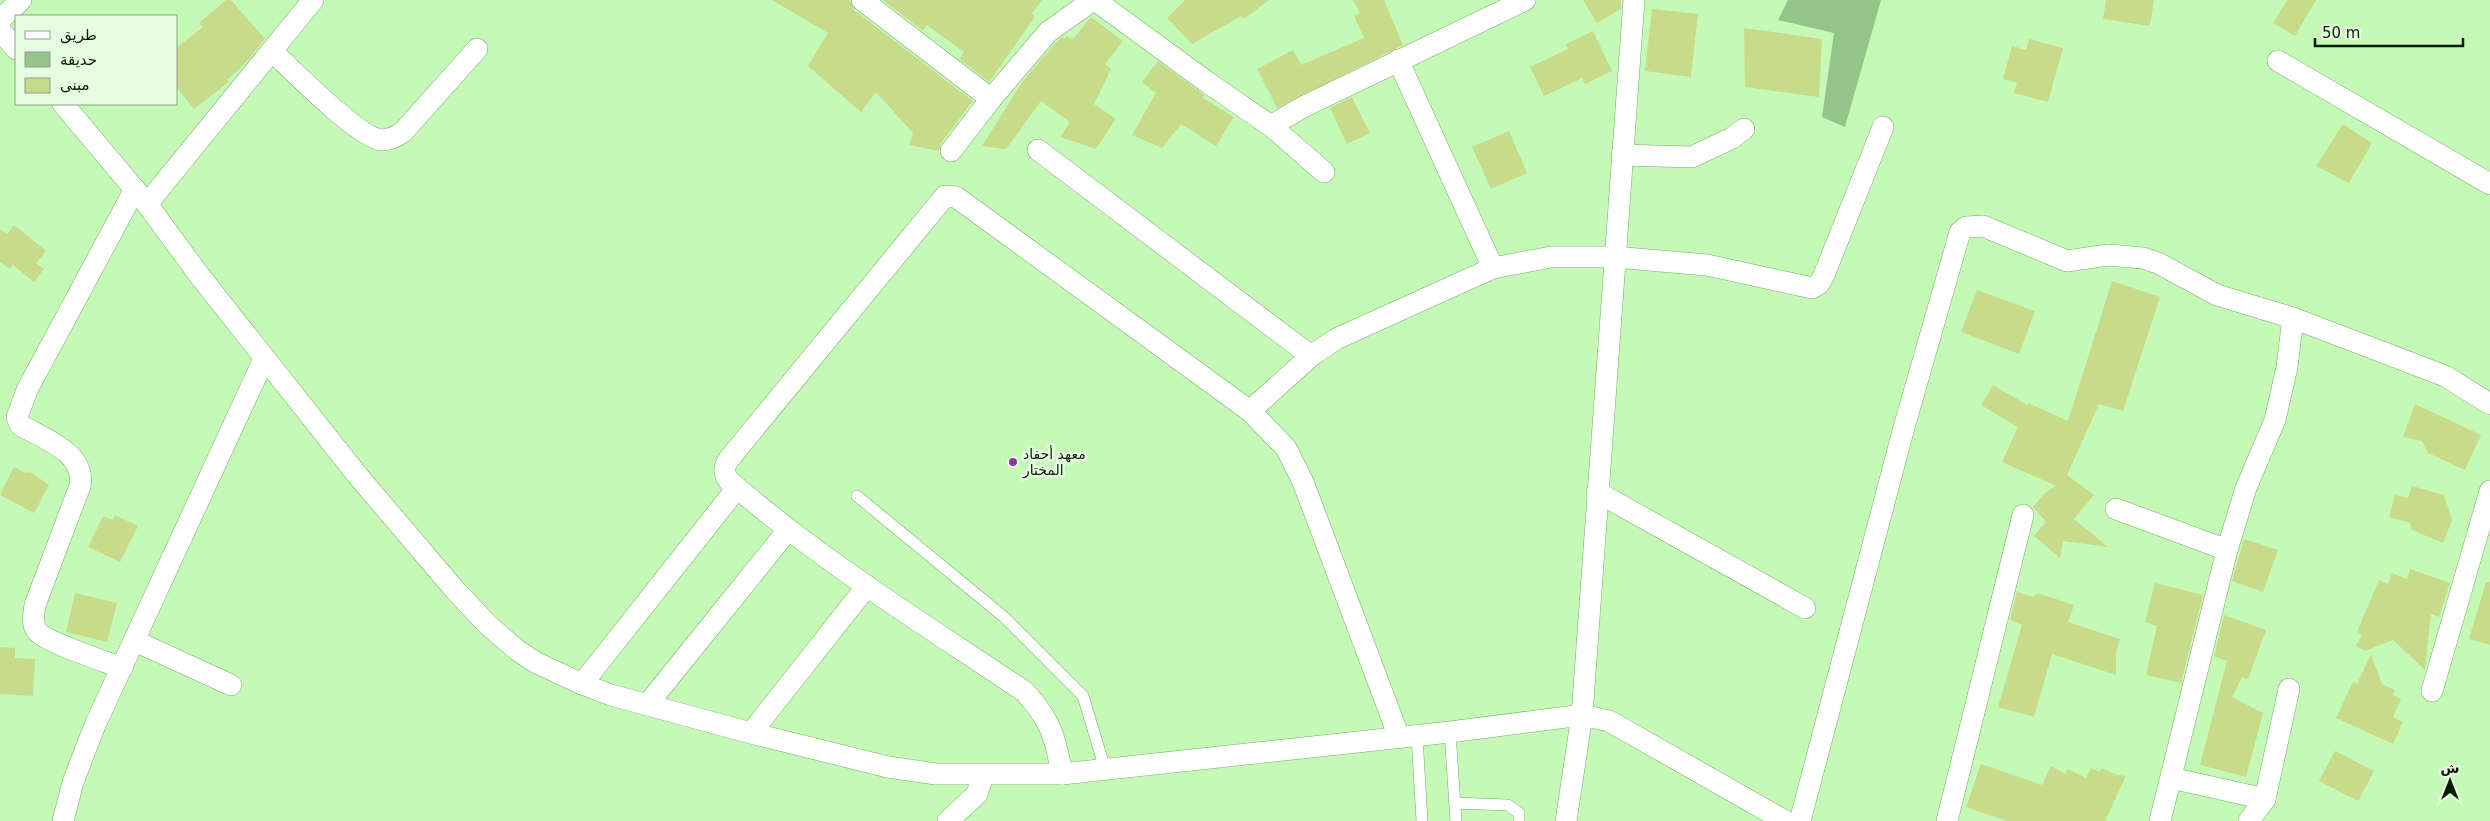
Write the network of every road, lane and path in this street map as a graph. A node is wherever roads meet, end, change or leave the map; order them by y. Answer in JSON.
{"nodes":[{"id":1,"x":21,"y":0,"type":"edge"},
{"id":2,"x":313,"y":0,"type":"edge"},
{"id":3,"x":862,"y":0,"type":"edge"},
{"id":4,"x":1094,"y":0,"type":"edge"},
{"id":5,"x":1524,"y":0,"type":"edge"},
{"id":6,"x":1634,"y":0,"type":"edge"},
{"id":7,"x":0,"y":20,"type":"edge"},
{"id":8,"x":0,"y":30,"type":"edge"},
{"id":9,"x":15,"y":48,"type":"edge"},
{"id":10,"x":477,"y":49,"type":"dead end"},
{"id":11,"x":272,"y":51,"type":"junction"},
{"id":12,"x":1398,"y":60,"type":"junction"},
{"id":13,"x":2278,"y":62,"type":"dead end"},
{"id":14,"x":991,"y":99,"type":"junction"},
{"id":15,"x":64,"y":105,"type":"edge"},
{"id":16,"x":1271,"y":126,"type":"junction"},
{"id":17,"x":1883,"y":127,"type":"dead end"},
{"id":18,"x":1744,"y":129,"type":"dead end"},
{"id":19,"x":1038,"y":150,"type":"dead end"},
{"id":20,"x":951,"y":151,"type":"dead end"},
{"id":21,"x":1622,"y":155,"type":"junction"},
{"id":22,"x":1324,"y":172,"type":"dead end"},
{"id":23,"x":2490,"y":184,"type":"edge"},
{"id":24,"x":141,"y":197,"type":"junction"},
{"id":25,"x":1614,"y":257,"type":"junction"},
{"id":26,"x":1493,"y":268,"type":"junction"},
{"id":27,"x":2293,"y":318,"type":"junction"},
{"id":28,"x":1311,"y":356,"type":"junction"},
{"id":29,"x":264,"y":358,"type":"junction"},
{"id":30,"x":2490,"y":404,"type":"edge"},
{"id":31,"x":1250,"y":410,"type":"junction"},
{"id":32,"x":737,"y":488,"type":"junction"},
{"id":33,"x":2490,"y":491,"type":"edge"},
{"id":34,"x":1597,"y":492,"type":"junction"},
{"id":35,"x":857,"y":496,"type":"dead end"},
{"id":36,"x":2116,"y":509,"type":"dead end"},
{"id":37,"x":2024,"y":515,"type":"dead end"},
{"id":38,"x":788,"y":530,"type":"junction"},
{"id":39,"x":2227,"y":550,"type":"junction"},
{"id":40,"x":867,"y":586,"type":"junction"},
{"id":41,"x":1805,"y":608,"type":"dead end"},
{"id":42,"x":135,"y":641,"type":"junction"},
{"id":43,"x":122,"y":668,"type":"junction"},
{"id":44,"x":582,"y":684,"type":"junction"},
{"id":45,"x":231,"y":685,"type":"dead end"},
{"id":46,"x":2288,"y":689,"type":"dead end"},
{"id":47,"x":2432,"y":691,"type":"dead end"},
{"id":48,"x":647,"y":705,"type":"junction"},
{"id":49,"x":1582,"y":715,"type":"junction"},
{"id":50,"x":1450,"y":732,"type":"junction"},
{"id":51,"x":751,"y":733,"type":"junction"},
{"id":52,"x":1408,"y":737,"type":"junction"},
{"id":53,"x":1105,"y":769,"type":"junction"},
{"id":54,"x":1062,"y":774,"type":"junction"},
{"id":55,"x":983,"y":775,"type":"junction"},
{"id":56,"x":2171,"y":778,"type":"junction"},
{"id":57,"x":2264,"y":799,"type":"junction"},
{"id":58,"x":1455,"y":803,"type":"junction"},
{"id":59,"x":63,"y":821,"type":"edge"},
{"id":60,"x":948,"y":821,"type":"edge"},
{"id":61,"x":1422,"y":821,"type":"edge"},
{"id":62,"x":1456,"y":821,"type":"edge"},
{"id":63,"x":1519,"y":821,"type":"edge"},
{"id":64,"x":1566,"y":821,"type":"edge"},
{"id":65,"x":1785,"y":821,"type":"edge"},
{"id":66,"x":1800,"y":821,"type":"edge"},
{"id":67,"x":1947,"y":821,"type":"edge"},
{"id":68,"x":2160,"y":821,"type":"edge"},
{"id":69,"x":2249,"y":821,"type":"edge"}],
"edges":[{"from":1,"to":7,"type":"street"},
{"from":2,"to":11,"type":"street"},
{"from":3,"to":14,"type":"street"},
{"from":4,"to":14,"type":"street"},
{"from":4,"to":16,"type":"street"},
{"from":5,"to":12,"type":"street"},
{"from":6,"to":21,"type":"street"},
{"from":8,"to":9,"type":"street"},
{"from":10,"to":11,"type":"street"},
{"from":11,"to":24,"type":"street"},
{"from":12,"to":16,"type":"street"},
{"from":12,"to":26,"type":"street"},
{"from":13,"to":23,"type":"street"},
{"from":14,"to":20,"type":"street"},
{"from":15,"to":24,"type":"street"},
{"from":16,"to":22,"type":"street"},
{"from":17,"to":25,"type":"street"},
{"from":18,"to":21,"type":"street"},
{"from":19,"to":28,"type":"street"},
{"from":21,"to":25,"type":"street"},
{"from":24,"to":29,"type":"street"},
{"from":24,"to":43,"type":"street"},
{"from":25,"to":26,"type":"street"},
{"from":25,"to":34,"type":"street"},
{"from":26,"to":28,"type":"street"},
{"from":27,"to":30,"type":"street"},
{"from":27,"to":39,"type":"street"},
{"from":27,"to":66,"type":"street"},
{"from":28,"to":31,"type":"street"},
{"from":29,"to":42,"type":"street"},
{"from":29,"to":44,"type":"street"},
{"from":31,"to":32,"type":"street"},
{"from":31,"to":52,"type":"street"},
{"from":32,"to":38,"type":"street"},
{"from":32,"to":44,"type":"street"},
{"from":33,"to":47,"type":"street"},
{"from":34,"to":41,"type":"street"},
{"from":34,"to":49,"type":"street"},
{"from":35,"to":53,"type":"lane"},
{"from":36,"to":39,"type":"street"},
{"from":37,"to":67,"type":"street"},
{"from":38,"to":40,"type":"street"},
{"from":38,"to":48,"type":"street"},
{"from":39,"to":56,"type":"street"},
{"from":40,"to":51,"type":"street"},
{"from":40,"to":54,"type":"street"},
{"from":42,"to":43,"type":"street"},
{"from":42,"to":45,"type":"street"},
{"from":43,"to":59,"type":"street"},
{"from":44,"to":48,"type":"street"},
{"from":46,"to":57,"type":"street"},
{"from":48,"to":51,"type":"street"},
{"from":49,"to":50,"type":"street"},
{"from":49,"to":64,"type":"street"},
{"from":49,"to":65,"type":"street"},
{"from":50,"to":52,"type":"street"},
{"from":50,"to":58,"type":"lane"},
{"from":51,"to":55,"type":"street"},
{"from":52,"to":53,"type":"street"},
{"from":52,"to":61,"type":"lane"},
{"from":53,"to":54,"type":"street"},
{"from":54,"to":55,"type":"street"},
{"from":55,"to":60,"type":"street"},
{"from":56,"to":57,"type":"street"},
{"from":56,"to":68,"type":"street"},
{"from":57,"to":69,"type":"street"},
{"from":58,"to":62,"type":"lane"},
{"from":58,"to":63,"type":"lane"}]}
